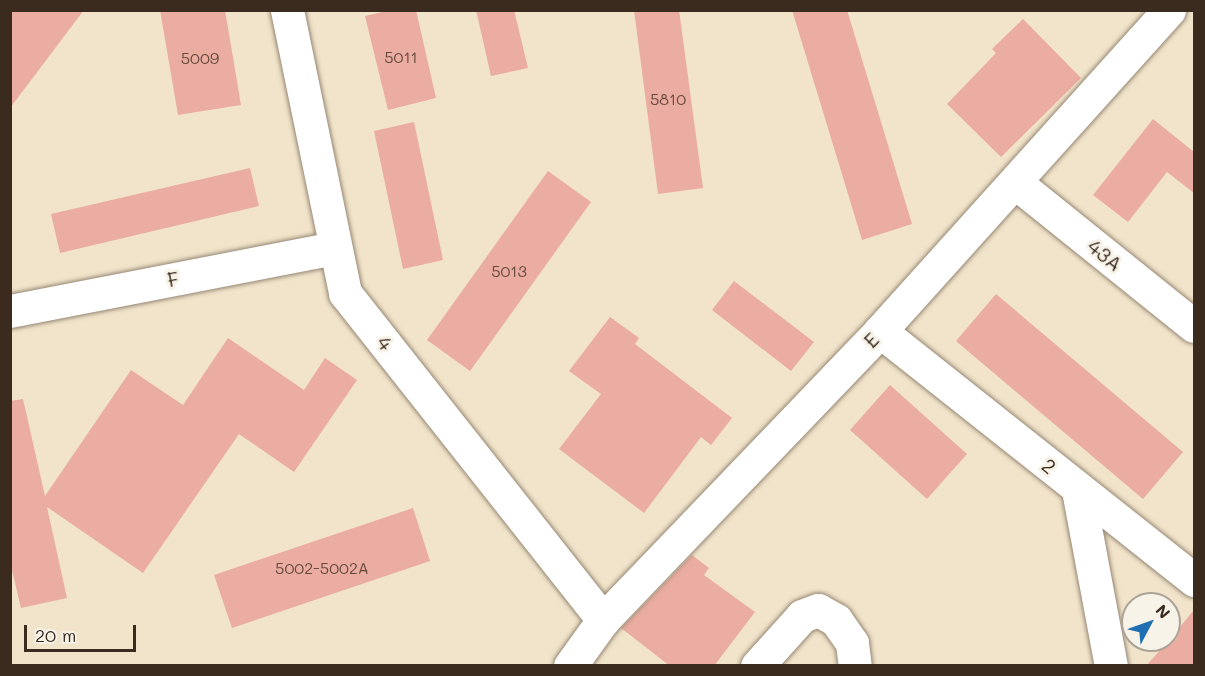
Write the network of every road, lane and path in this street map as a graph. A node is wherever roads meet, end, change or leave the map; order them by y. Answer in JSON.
{"nodes":[{"id":1,"x":287,"y":10,"type":"edge"},
{"id":2,"x":1169,"y":10,"type":"edge"},
{"id":3,"x":1016,"y":183,"type":"junction"},
{"id":4,"x":336,"y":248,"type":"junction"},
{"id":5,"x":10,"y":310,"type":"edge"},
{"id":6,"x":1194,"y":327,"type":"edge"},
{"id":7,"x":880,"y":331,"type":"junction"},
{"id":8,"x":1078,"y":490,"type":"junction"},
{"id":9,"x":1194,"y":580,"type":"edge"},
{"id":10,"x":603,"y":620,"type":"junction"},
{"id":11,"x":570,"y":666,"type":"edge"},
{"id":12,"x":758,"y":666,"type":"edge"},
{"id":13,"x":855,"y":666,"type":"edge"},
{"id":14,"x":1111,"y":666,"type":"edge"}],
"edges":[{"from":1,"to":4,"type":"street","name":"4"},
{"from":2,"to":3,"type":"street","name":"E"},
{"from":3,"to":6,"type":"street","name":"43A"},
{"from":3,"to":7,"type":"street","name":"E"},
{"from":4,"to":5,"type":"street","name":"F"},
{"from":4,"to":10,"type":"street","name":"4"},
{"from":7,"to":8,"type":"street","name":"2"},
{"from":7,"to":10,"type":"street","name":"E"},
{"from":8,"to":9,"type":"street","name":"2"},
{"from":8,"to":14,"type":"street"},
{"from":10,"to":11,"type":"street","name":"E"},
{"from":12,"to":13,"type":"street"}]}
